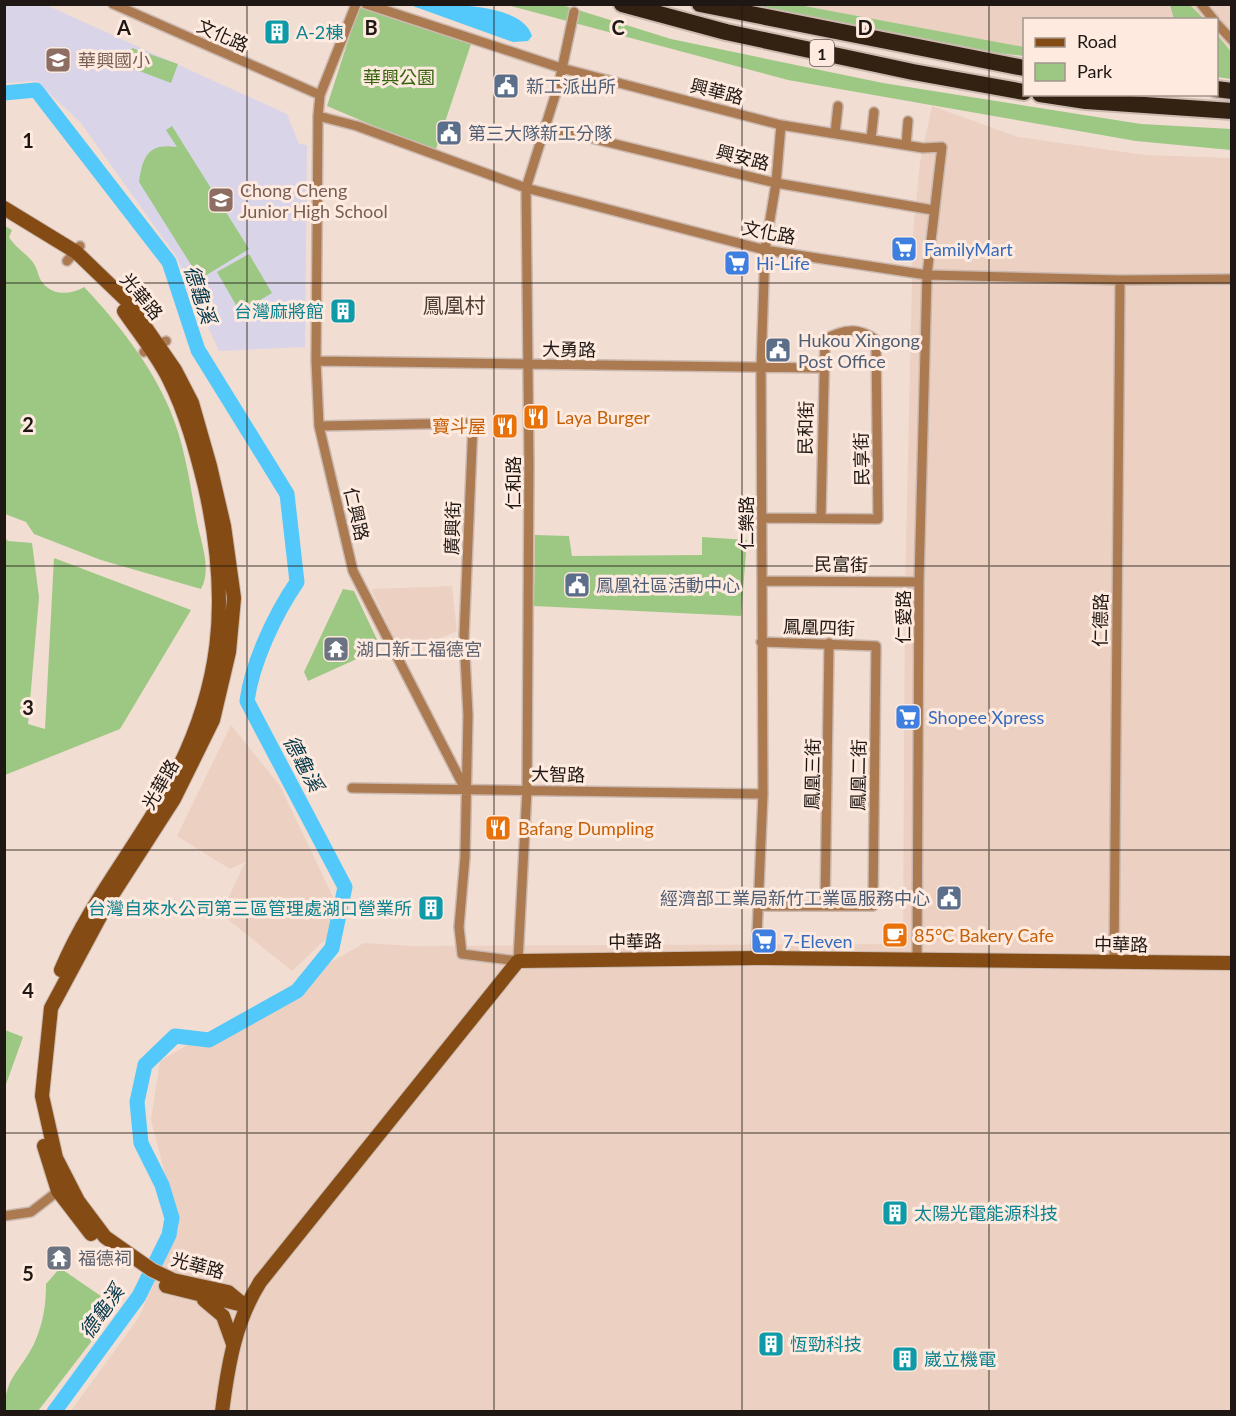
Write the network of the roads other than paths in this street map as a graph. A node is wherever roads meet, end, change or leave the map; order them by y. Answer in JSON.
{"nodes":[{"id":1,"x":113,"y":4,"type":"edge"},
{"id":2,"x":356,"y":4,"type":"edge"},
{"id":3,"x":366,"y":4,"type":"edge"},
{"id":4,"x":622,"y":4,"type":"edge"},
{"id":5,"x":700,"y":4,"type":"edge"},
{"id":6,"x":1201,"y":4,"type":"edge"},
{"id":7,"x":574,"y":12,"type":"dead end"},
{"id":8,"x":1213,"y":18,"type":"edge"},
{"id":9,"x":1218,"y":24,"type":"edge"},
{"id":10,"x":1232,"y":40,"type":"edge"},
{"id":11,"x":561,"y":68,"type":"junction"},
{"id":12,"x":1023,"y":68,"type":"edge"},
{"id":13,"x":1023,"y":92,"type":"edge"},
{"id":14,"x":320,"y":95,"type":"junction"},
{"id":15,"x":1053,"y":96,"type":"edge"},
{"id":16,"x":838,"y":106,"type":"dead end"},
{"id":17,"x":1232,"y":111,"type":"edge"},
{"id":18,"x":874,"y":112,"type":"dead end"},
{"id":19,"x":318,"y":116,"type":"junction"},
{"id":20,"x":908,"y":121,"type":"dead end"},
{"id":21,"x":781,"y":126,"type":"junction"},
{"id":22,"x":545,"y":127,"type":"junction"},
{"id":23,"x":835,"y":133,"type":"junction"},
{"id":24,"x":871,"y":139,"type":"junction"},
{"id":25,"x":906,"y":145,"type":"junction"},
{"id":26,"x":776,"y":183,"type":"junction"},
{"id":27,"x":526,"y":188,"type":"junction"},
{"id":28,"x":4,"y":208,"type":"edge"},
{"id":29,"x":933,"y":210,"type":"junction"},
{"id":30,"x":4,"y":218,"type":"edge"},
{"id":31,"x":765,"y":250,"type":"junction"},
{"id":32,"x":73,"y":254,"type":"junction"},
{"id":33,"x":927,"y":275,"type":"junction"},
{"id":34,"x":1232,"y":279,"type":"edge"},
{"id":35,"x":1120,"y":280,"type":"junction"},
{"id":36,"x":825,"y":339,"type":"joint"},
{"id":37,"x":155,"y":347,"type":"junction"},
{"id":38,"x":316,"y":361,"type":"junction"},
{"id":39,"x":527,"y":365,"type":"junction"},
{"id":40,"x":761,"y":368,"type":"junction"},
{"id":41,"x":822,"y":368,"type":"junction"},
{"id":42,"x":319,"y":426,"type":"junction"},
{"id":43,"x":821,"y":517,"type":"junction"},
{"id":44,"x":763,"y":518,"type":"junction"},
{"id":45,"x":762,"y":581,"type":"junction"},
{"id":46,"x":919,"y":582,"type":"junction"},
{"id":47,"x":761,"y":642,"type":"junction"},
{"id":48,"x":829,"y":643,"type":"junction"},
{"id":49,"x":876,"y":646,"type":"joint"},
{"id":50,"x":352,"y":788,"type":"dead end"},
{"id":51,"x":465,"y":789,"type":"junction"},
{"id":52,"x":527,"y":790,"type":"junction"},
{"id":53,"x":763,"y":794,"type":"junction"},
{"id":54,"x":758,"y":906,"type":"junction"},
{"id":55,"x":825,"y":906,"type":"junction"},
{"id":56,"x":756,"y":958,"type":"junction"},
{"id":57,"x":917,"y":960,"type":"junction"},
{"id":58,"x":518,"y":961,"type":"junction"},
{"id":59,"x":1114,"y":962,"type":"junction"},
{"id":60,"x":1232,"y":963,"type":"edge"},
{"id":61,"x":63,"y":1187,"type":"junction"},
{"id":62,"x":4,"y":1216,"type":"edge"},
{"id":63,"x":148,"y":1272,"type":"junction"},
{"id":64,"x":196,"y":1296,"type":"junction"},
{"id":65,"x":245,"y":1306,"type":"junction"},
{"id":66,"x":233,"y":1344,"type":"junction"},
{"id":67,"x":222,"y":1412,"type":"edge"}],
"edges":[{"from":1,"to":14,"type":"street","name":"文化路"},
{"from":2,"to":14,"type":"street","name":"仁興路"},
{"from":3,"to":11,"type":"street","name":"興華路"},
{"from":4,"to":13,"type":"highway","number":"1"},
{"from":5,"to":12,"type":"highway","number":"1"},
{"from":6,"to":8,"type":"street"},
{"from":7,"to":11,"type":"street","name":"仁和路"},
{"from":9,"to":10,"type":"street"},
{"from":11,"to":21,"type":"street","name":"興華路"},
{"from":11,"to":22,"type":"street","name":"仁和路"},
{"from":14,"to":19,"type":"street","name":"仁興路"},
{"from":15,"to":17,"type":"highway"},
{"from":16,"to":23,"type":"street"},
{"from":18,"to":24,"type":"street"},
{"from":19,"to":27,"type":"street","name":"文化路"},
{"from":19,"to":38,"type":"street","name":"仁興路"},
{"from":20,"to":25,"type":"street"},
{"from":21,"to":23,"type":"street","name":"興華路"},
{"from":21,"to":26,"type":"street","name":"仁樂路"},
{"from":22,"to":26,"type":"street","name":"興安路"},
{"from":22,"to":27,"type":"street","name":"仁和路"},
{"from":23,"to":24,"type":"street","name":"興華路"},
{"from":24,"to":25,"type":"street","name":"興華路"},
{"from":25,"to":29,"type":"street","name":"興華路"},
{"from":26,"to":29,"type":"street","name":"興安路"},
{"from":26,"to":31,"type":"street","name":"仁樂路"},
{"from":27,"to":31,"type":"street","name":"文化路"},
{"from":27,"to":39,"type":"street","name":"仁和路"},
{"from":28,"to":32,"type":"street","name":"光華路"},
{"from":29,"to":33,"type":"street","name":"興華路"},
{"from":30,"to":32,"type":"street","name":"光華路"},
{"from":31,"to":33,"type":"street","name":"文化路"},
{"from":31,"to":40,"type":"street","name":"仁樂路"},
{"from":32,"to":37,"type":"street","name":"光華路"},
{"from":33,"to":35,"type":"street","name":"文化路"},
{"from":33,"to":46,"type":"street","name":"仁愛路"},
{"from":34,"to":35,"type":"street","name":"文化路"},
{"from":35,"to":59,"type":"street","name":"仁德路"},
{"from":36,"to":41,"type":"street","name":"民和街"},
{"from":36,"to":43,"type":"street","name":"民享街"},
{"from":37,"to":61,"type":"street","name":"光華路"},
{"from":37,"to":61,"type":"street","name":"光華路"},
{"from":38,"to":39,"type":"street","name":"大勇路"},
{"from":38,"to":42,"type":"street","name":"仁興路"},
{"from":39,"to":40,"type":"street","name":"大勇路"},
{"from":39,"to":52,"type":"street","name":"仁和路"},
{"from":40,"to":41,"type":"street","name":"大勇路"},
{"from":40,"to":44,"type":"street","name":"仁樂路"},
{"from":41,"to":43,"type":"street","name":"民和街"},
{"from":42,"to":51,"type":"street","name":"仁興路"},
{"from":42,"to":51,"type":"street","name":"廣興街"},
{"from":43,"to":44,"type":"street","name":"民享街"},
{"from":44,"to":45,"type":"street","name":"仁樂路"},
{"from":45,"to":46,"type":"street","name":"民富街"},
{"from":45,"to":47,"type":"street","name":"仁樂路"},
{"from":46,"to":57,"type":"street","name":"仁愛路"},
{"from":47,"to":48,"type":"street","name":"鳳凰四街"},
{"from":47,"to":53,"type":"street","name":"仁樂路"},
{"from":48,"to":49,"type":"street","name":"鳳凰四街"},
{"from":48,"to":55,"type":"street","name":"鳳凰三街"},
{"from":49,"to":55,"type":"street","name":"鳳凰二街"},
{"from":50,"to":51,"type":"street","name":"大智路"},
{"from":51,"to":52,"type":"street","name":"大智路"},
{"from":51,"to":58,"type":"street","name":"仁興路"},
{"from":52,"to":53,"type":"street","name":"大智路"},
{"from":52,"to":58,"type":"street","name":"仁和路"},
{"from":53,"to":54,"type":"street","name":"仁樂路"},
{"from":54,"to":55,"type":"street"},
{"from":54,"to":56,"type":"street","name":"仁樂路"},
{"from":56,"to":57,"type":"street","name":"中華路"},
{"from":56,"to":58,"type":"street","name":"中華路"},
{"from":57,"to":59,"type":"street","name":"中華路"},
{"from":58,"to":65,"type":"street"},
{"from":59,"to":60,"type":"street","name":"中華路"},
{"from":61,"to":62,"type":"street"},
{"from":61,"to":63,"type":"street","name":"光華路"},
{"from":63,"to":64,"type":"street","name":"光華路"},
{"from":63,"to":65,"type":"street","name":"光華路"},
{"from":64,"to":65,"type":"street","name":"光華路"},
{"from":64,"to":66,"type":"street"},
{"from":65,"to":66,"type":"street"},
{"from":66,"to":67,"type":"street"}]}
